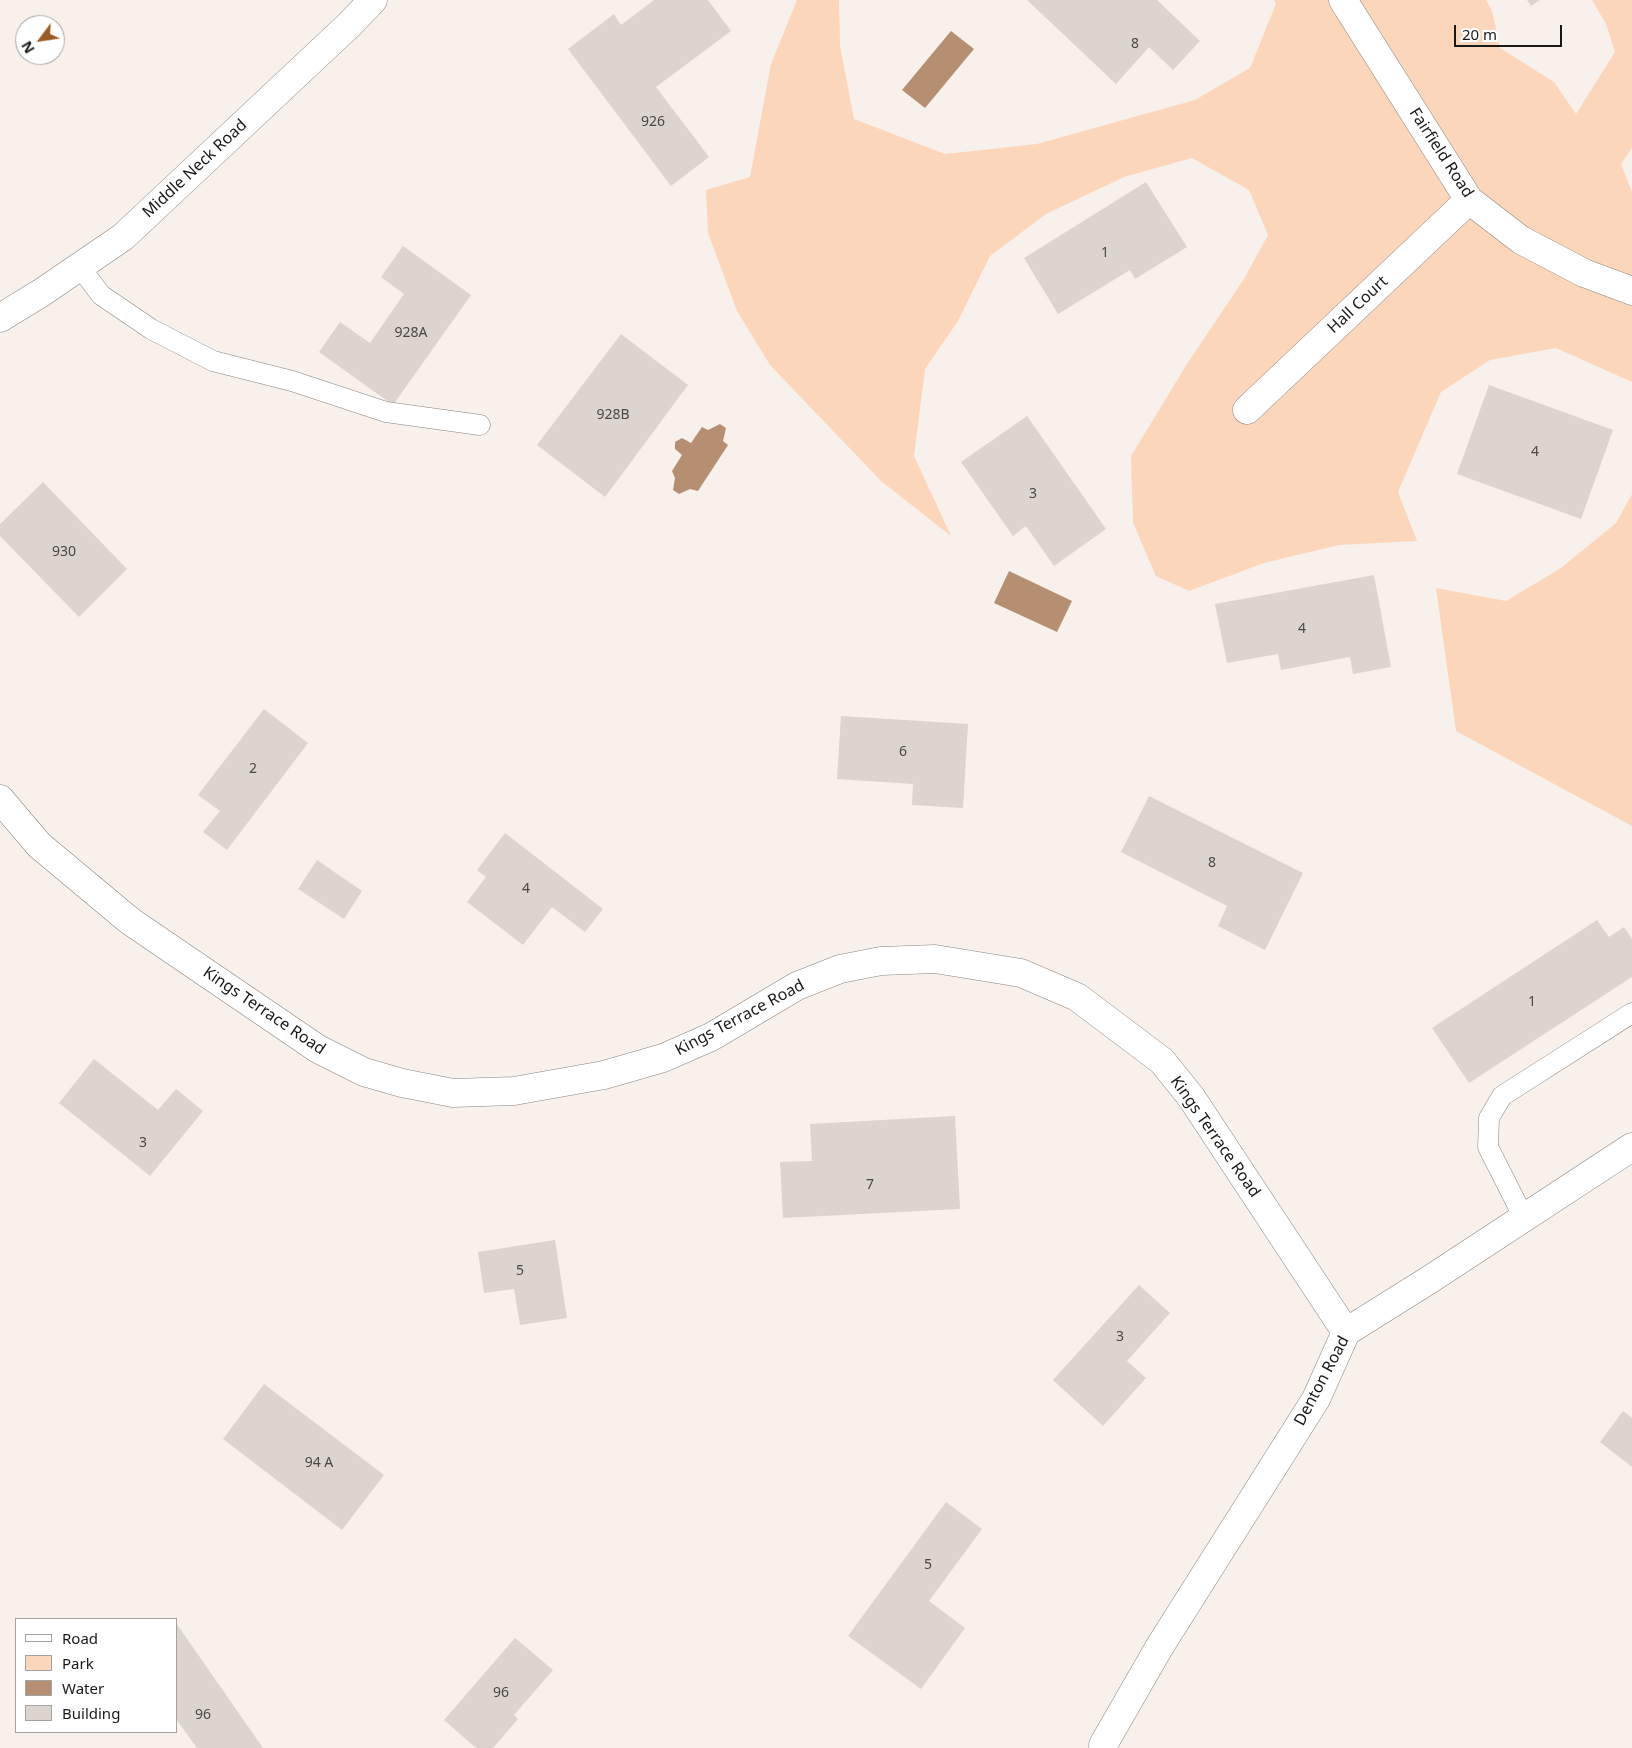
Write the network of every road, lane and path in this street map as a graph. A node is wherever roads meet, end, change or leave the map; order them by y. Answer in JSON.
{"nodes":[{"id":1,"x":373,"y":0,"type":"edge"},
{"id":2,"x":1343,"y":0,"type":"edge"},
{"id":3,"x":1469,"y":200,"type":"junction"},
{"id":4,"x":80,"y":267,"type":"junction"},
{"id":5,"x":1632,"y":291,"type":"edge"},
{"id":6,"x":0,"y":318,"type":"edge"},
{"id":7,"x":1247,"y":410,"type":"dead end"},
{"id":8,"x":480,"y":425,"type":"dead end"},
{"id":9,"x":0,"y":799,"type":"edge"},
{"id":10,"x":1632,"y":1013,"type":"edge"},
{"id":11,"x":1632,"y":1147,"type":"edge"},
{"id":12,"x":1524,"y":1218,"type":"junction"},
{"id":13,"x":1346,"y":1332,"type":"junction"},
{"id":14,"x":1103,"y":1745,"type":"dead end"}],
"edges":[{"from":1,"to":4,"type":"street","name":"Middle Neck Road"},
{"from":2,"to":3,"type":"street","name":"Fairfield Road"},
{"from":3,"to":5,"type":"street","name":"Fairfield Road"},
{"from":3,"to":7,"type":"street","name":"Hall Court"},
{"from":4,"to":6,"type":"street","name":"Middle Neck Road"},
{"from":4,"to":8,"type":"lane"},
{"from":9,"to":13,"type":"street","name":"Kings Terrace Road"},
{"from":10,"to":12,"type":"lane"},
{"from":11,"to":12,"type":"street","name":"Denton Road"},
{"from":12,"to":13,"type":"street","name":"Denton Road"},
{"from":13,"to":14,"type":"street","name":"Denton Road"}]}
